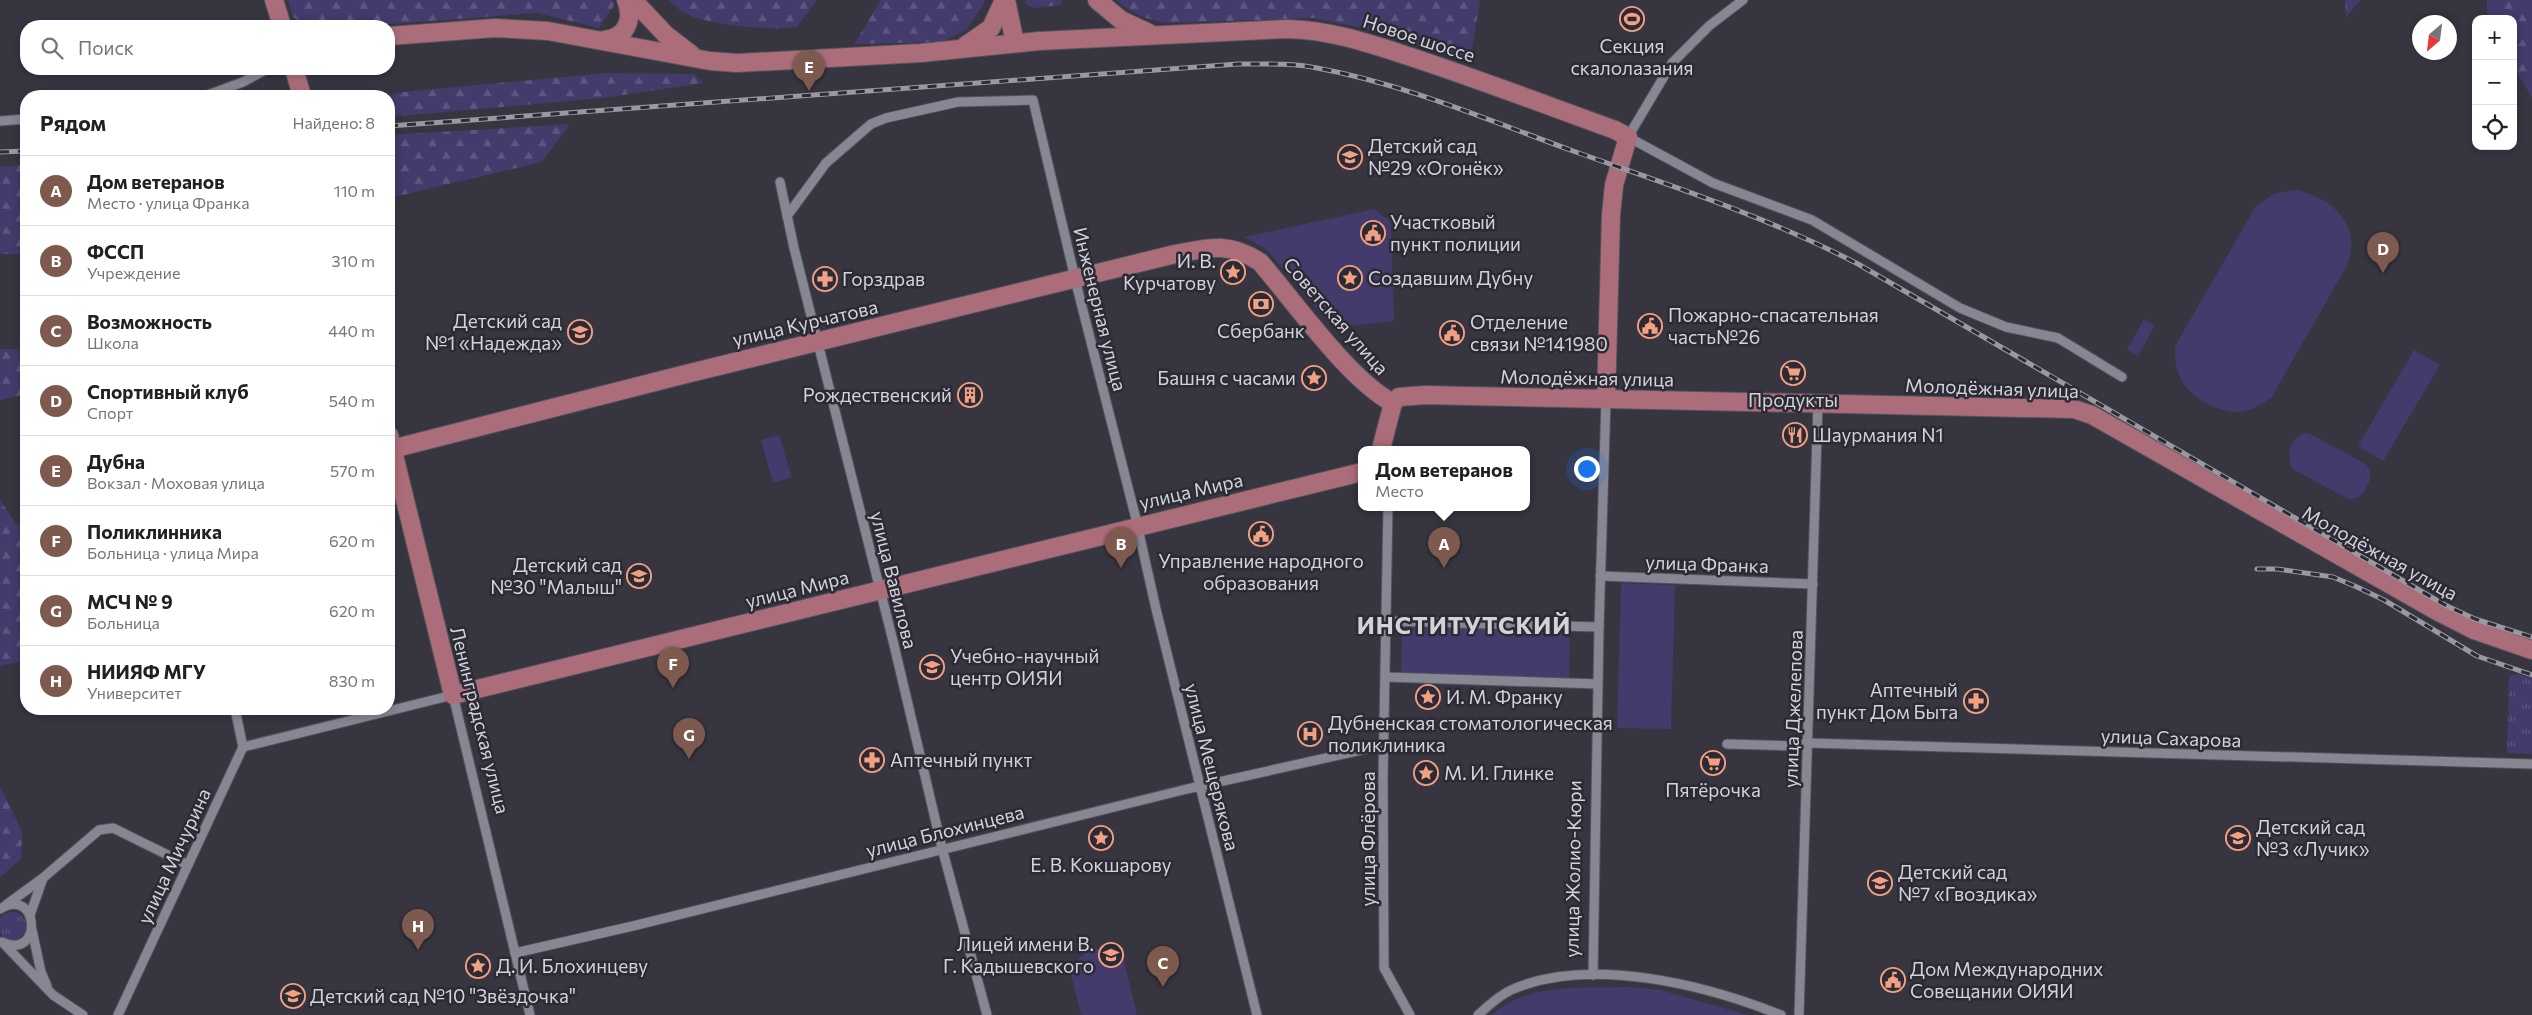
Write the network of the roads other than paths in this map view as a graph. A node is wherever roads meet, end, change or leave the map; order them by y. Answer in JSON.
{"nodes":[{"id":1,"x":274,"y":0,"type":"edge"},
{"id":2,"x":626,"y":0,"type":"edge"},
{"id":3,"x":633,"y":0,"type":"edge"},
{"id":4,"x":1005,"y":0,"type":"edge"},
{"id":5,"x":1743,"y":0,"type":"edge"},
{"id":6,"x":1101,"y":4,"type":"edge"},
{"id":7,"x":280,"y":20,"type":"edge"},
{"id":8,"x":1157,"y":35,"type":"junction"},
{"id":9,"x":395,"y":36,"type":"edge"},
{"id":10,"x":1106,"y":38,"type":"junction"},
{"id":11,"x":603,"y":40,"type":"junction"},
{"id":12,"x":1015,"y":44,"type":"junction"},
{"id":13,"x":960,"y":49,"type":"junction"},
{"id":14,"x":699,"y":58,"type":"junction"},
{"id":15,"x":256,"y":75,"type":"edge"},
{"id":16,"x":296,"y":75,"type":"edge"},
{"id":17,"x":221,"y":90,"type":"edge"},
{"id":18,"x":300,"y":90,"type":"edge"},
{"id":19,"x":20,"y":120,"type":"edge"},
{"id":20,"x":0,"y":122,"type":"edge"},
{"id":21,"x":1628,"y":137,"type":"junction"},
{"id":22,"x":780,"y":182,"type":"dead end"},
{"id":23,"x":787,"y":216,"type":"junction"},
{"id":24,"x":1232,"y":248,"type":"joint"},
{"id":25,"x":1075,"y":279,"type":"junction"},
{"id":26,"x":817,"y":343,"type":"junction"},
{"id":27,"x":2122,"y":377,"type":"dead end"},
{"id":28,"x":1606,"y":400,"type":"junction"},
{"id":29,"x":1393,"y":403,"type":"junction"},
{"id":30,"x":1818,"y":403,"type":"junction"},
{"id":31,"x":395,"y":444,"type":"edge"},
{"id":32,"x":1382,"y":446,"type":"edge"},
{"id":33,"x":395,"y":465,"type":"edge"},
{"id":34,"x":1358,"y":473,"type":"edge"},
{"id":35,"x":1388,"y":511,"type":"edge"},
{"id":36,"x":1137,"y":526,"type":"junction"},
{"id":37,"x":1600,"y":576,"type":"junction"},
{"id":38,"x":1813,"y":584,"type":"junction"},
{"id":39,"x":880,"y":591,"type":"junction"},
{"id":40,"x":1386,"y":621,"type":"junction"},
{"id":41,"x":1598,"y":627,"type":"junction"},
{"id":42,"x":2532,"y":650,"type":"edge"},
{"id":43,"x":1386,"y":678,"type":"junction"},
{"id":44,"x":1598,"y":684,"type":"junction"},
{"id":45,"x":453,"y":694,"type":"junction"},
{"id":46,"x":395,"y":709,"type":"edge"},
{"id":47,"x":236,"y":715,"type":"edge"},
{"id":48,"x":370,"y":715,"type":"edge"},
{"id":49,"x":1808,"y":743,"type":"junction"},
{"id":50,"x":1727,"y":744,"type":"dead end"},
{"id":51,"x":1384,"y":745,"type":"junction"},
{"id":52,"x":243,"y":747,"type":"junction"},
{"id":53,"x":2532,"y":764,"type":"edge"},
{"id":54,"x":1200,"y":786,"type":"junction"},
{"id":55,"x":942,"y":848,"type":"junction"},
{"id":56,"x":188,"y":865,"type":"junction"},
{"id":57,"x":43,"y":878,"type":"junction"},
{"id":58,"x":3,"y":907,"type":"edge"},
{"id":59,"x":30,"y":915,"type":"junction"},
{"id":60,"x":32,"y":930,"type":"junction"},
{"id":61,"x":2,"y":942,"type":"edge"},
{"id":62,"x":515,"y":953,"type":"junction"},
{"id":63,"x":1593,"y":975,"type":"junction"},
{"id":64,"x":53,"y":995,"type":"junction"},
{"id":65,"x":82,"y":1015,"type":"edge"},
{"id":66,"x":118,"y":1015,"type":"edge"},
{"id":67,"x":530,"y":1015,"type":"edge"},
{"id":68,"x":987,"y":1015,"type":"edge"},
{"id":69,"x":1257,"y":1015,"type":"edge"},
{"id":70,"x":1410,"y":1015,"type":"edge"},
{"id":71,"x":1478,"y":1015,"type":"edge"},
{"id":72,"x":1781,"y":1015,"type":"edge"},
{"id":73,"x":1800,"y":1015,"type":"edge"}],
"edges":[{"from":1,"to":7,"type":"main road"},
{"from":2,"to":11,"type":"main road"},
{"from":3,"to":14,"type":"main road"},
{"from":4,"to":12,"type":"main road"},
{"from":4,"to":13,"type":"main road"},
{"from":5,"to":21,"type":"street","name":"улица Жолио-Кюри"},
{"from":6,"to":8,"type":"main road","name":"Новое шоссе"},
{"from":6,"to":10,"type":"main road"},
{"from":8,"to":10,"type":"main road","name":"Новое шоссе"},
{"from":8,"to":21,"type":"main road","name":"Новое шоссе"},
{"from":9,"to":11,"type":"main road","name":"Новое шоссе"},
{"from":10,"to":12,"type":"main road","name":"Новое шоссе"},
{"from":11,"to":14,"type":"main road","name":"Новое шоссе"},
{"from":12,"to":13,"type":"main road","name":"Новое шоссе"},
{"from":13,"to":14,"type":"main road","name":"Новое шоссе"},
{"from":15,"to":17,"type":"street"},
{"from":16,"to":18,"type":"main road"},
{"from":19,"to":20,"type":"street"},
{"from":21,"to":27,"type":"street"},
{"from":21,"to":28,"type":"main road","name":"улица Жолио-Кюри"},
{"from":22,"to":23,"type":"street","name":"улица Вавилова"},
{"from":23,"to":25,"type":"street","name":"Инженерная улица"},
{"from":23,"to":26,"type":"street","name":"улица Вавилова"},
{"from":24,"to":25,"type":"main road","name":"улица Курчатова"},
{"from":24,"to":29,"type":"main road","name":"Советская улица"},
{"from":25,"to":26,"type":"main road","name":"улица Курчатова"},
{"from":25,"to":36,"type":"street","name":"Инженерная улица"},
{"from":26,"to":31,"type":"main road","name":"улица Курчатова"},
{"from":26,"to":39,"type":"street","name":"улица Вавилова"},
{"from":28,"to":29,"type":"main road","name":"Молодёжная улица"},
{"from":28,"to":30,"type":"main road","name":"Молодёжная улица"},
{"from":28,"to":37,"type":"street","name":"улица Жолио-Кюри"},
{"from":29,"to":32,"type":"main road"},
{"from":30,"to":38,"type":"street","name":"улица Джелепова"},
{"from":30,"to":42,"type":"main road","name":"Молодёжная улица"},
{"from":33,"to":45,"type":"main road","name":"Ленинградская улица"},
{"from":34,"to":36,"type":"main road","name":"улица Мира"},
{"from":35,"to":40,"type":"street","name":"улица Флёрова"},
{"from":36,"to":39,"type":"main road","name":"улица Мира"},
{"from":36,"to":54,"type":"street","name":"улица Мещерякова"},
{"from":37,"to":38,"type":"street","name":"улица Франка"},
{"from":37,"to":41,"type":"street","name":"улица Жолио-Кюри"},
{"from":38,"to":49,"type":"street","name":"улица Джелепова"},
{"from":39,"to":45,"type":"main road","name":"улица Мира"},
{"from":39,"to":55,"type":"street","name":"улица Вавилова"},
{"from":40,"to":41,"type":"street"},
{"from":40,"to":43,"type":"street","name":"улица Флёрова"},
{"from":41,"to":44,"type":"street","name":"улица Жолио-Кюри"},
{"from":43,"to":44,"type":"street"},
{"from":43,"to":51,"type":"street","name":"улица Флёрова"},
{"from":44,"to":63,"type":"street","name":"улица Жолио-Кюри"},
{"from":45,"to":46,"type":"street","name":"улица Мира"},
{"from":45,"to":62,"type":"street","name":"Ленинградская улица"},
{"from":47,"to":52,"type":"street"},
{"from":48,"to":52,"type":"street","name":"улица Мира"},
{"from":49,"to":50,"type":"street"},
{"from":49,"to":53,"type":"street","name":"улица Сахарова"},
{"from":49,"to":73,"type":"street","name":"улица Джелепова"},
{"from":51,"to":54,"type":"street","name":"улица Блохинцева"},
{"from":51,"to":70,"type":"street","name":"улица Флёрова"},
{"from":52,"to":56,"type":"street","name":"улица Мичурина"},
{"from":54,"to":55,"type":"street","name":"улица Блохинцева"},
{"from":54,"to":69,"type":"street","name":"улица Мещерякова"},
{"from":55,"to":62,"type":"street","name":"улица Блохинцева"},
{"from":55,"to":68,"type":"street","name":"улица Вавилова"},
{"from":56,"to":57,"type":"street"},
{"from":56,"to":66,"type":"street","name":"улица Мичурина"},
{"from":57,"to":58,"type":"street"},
{"from":57,"to":59,"type":"street"},
{"from":58,"to":59,"type":"street"},
{"from":59,"to":60,"type":"street"},
{"from":60,"to":61,"type":"street"},
{"from":60,"to":64,"type":"street"},
{"from":61,"to":64,"type":"street"},
{"from":62,"to":67,"type":"street","name":"Ленинградская улица"},
{"from":63,"to":71,"type":"street"},
{"from":63,"to":72,"type":"street"},
{"from":64,"to":65,"type":"street"}]}
